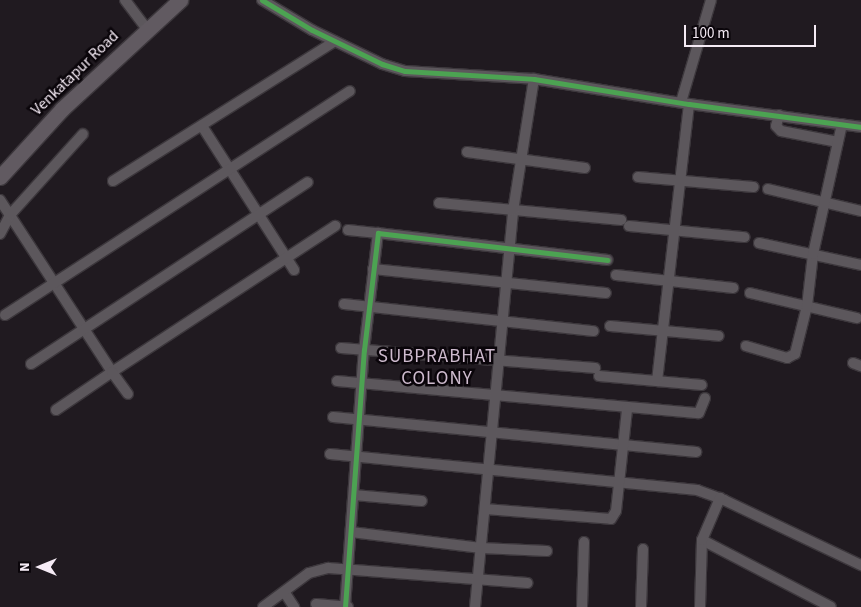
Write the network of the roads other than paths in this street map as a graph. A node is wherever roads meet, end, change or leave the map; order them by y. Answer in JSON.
{"nodes":[{"id":1,"x":125,"y":0,"type":"edge"},
{"id":2,"x":180,"y":0,"type":"edge"},
{"id":3,"x":262,"y":0,"type":"edge"},
{"id":4,"x":711,"y":0,"type":"edge"},
{"id":5,"x":147,"y":29,"type":"junction"},
{"id":6,"x":335,"y":41,"type":"junction"},
{"id":7,"x":534,"y":79,"type":"junction"},
{"id":8,"x":350,"y":91,"type":"dead end"},
{"id":9,"x":685,"y":103,"type":"junction"},
{"id":10,"x":779,"y":114,"type":"junction"},
{"id":11,"x":842,"y":124,"type":"junction"},
{"id":12,"x":202,"y":126,"type":"junction"},
{"id":13,"x":861,"y":127,"type":"edge"},
{"id":14,"x":83,"y":134,"type":"dead end"},
{"id":15,"x":838,"y":142,"type":"junction"},
{"id":16,"x":467,"y":152,"type":"dead end"},
{"id":17,"x":520,"y":159,"type":"junction"},
{"id":18,"x":585,"y":168,"type":"dead end"},
{"id":19,"x":231,"y":169,"type":"junction"},
{"id":20,"x":0,"y":177,"type":"edge"},
{"id":21,"x":638,"y":177,"type":"dead end"},
{"id":22,"x":681,"y":180,"type":"junction"},
{"id":23,"x":113,"y":182,"type":"dead end"},
{"id":24,"x":308,"y":182,"type":"dead end"},
{"id":25,"x":754,"y":187,"type":"dead end"},
{"id":26,"x":768,"y":189,"type":"dead end"},
{"id":27,"x":0,"y":200,"type":"edge"},
{"id":28,"x":825,"y":200,"type":"junction"},
{"id":29,"x":439,"y":203,"type":"dead end"},
{"id":30,"x":861,"y":210,"type":"edge"},
{"id":31,"x":513,"y":211,"type":"junction"},
{"id":32,"x":259,"y":214,"type":"junction"},
{"id":33,"x":10,"y":215,"type":"junction"},
{"id":34,"x":335,"y":226,"type":"dead end"},
{"id":35,"x":348,"y":230,"type":"dead end"},
{"id":36,"x":676,"y":230,"type":"junction"},
{"id":37,"x":378,"y":233,"type":"junction"},
{"id":38,"x":0,"y":234,"type":"edge"},
{"id":39,"x":744,"y":237,"type":"dead end"},
{"id":40,"x":758,"y":242,"type":"dead end"},
{"id":41,"x":510,"y":247,"type":"junction"},
{"id":42,"x":813,"y":254,"type":"junction"},
{"id":43,"x":287,"y":258,"type":"junction"},
{"id":44,"x":607,"y":260,"type":"dead end"},
{"id":45,"x":861,"y":265,"type":"edge"},
{"id":46,"x":373,"y":269,"type":"junction"},
{"id":47,"x":294,"y":270,"type":"dead end"},
{"id":48,"x":616,"y":275,"type":"dead end"},
{"id":49,"x":670,"y":281,"type":"junction"},
{"id":50,"x":506,"y":283,"type":"junction"},
{"id":51,"x":54,"y":284,"type":"junction"},
{"id":52,"x":733,"y":288,"type":"dead end"},
{"id":53,"x":606,"y":293,"type":"dead end"},
{"id":54,"x":750,"y":293,"type":"dead end"},
{"id":55,"x":344,"y":304,"type":"dead end"},
{"id":56,"x":807,"y":306,"type":"junction"},
{"id":57,"x":369,"y":308,"type":"junction"},
{"id":58,"x":5,"y":315,"type":"dead end"},
{"id":59,"x":857,"y":318,"type":"dead end"},
{"id":60,"x":502,"y":320,"type":"junction"},
{"id":61,"x":610,"y":326,"type":"dead end"},
{"id":62,"x":84,"y":329,"type":"junction"},
{"id":63,"x":594,"y":331,"type":"dead end"},
{"id":64,"x":664,"y":331,"type":"junction"},
{"id":65,"x":719,"y":336,"type":"dead end"},
{"id":66,"x":746,"y":346,"type":"dead end"},
{"id":67,"x":341,"y":348,"type":"dead end"},
{"id":68,"x":364,"y":350,"type":"junction"},
{"id":69,"x":498,"y":360,"type":"junction"},
{"id":70,"x":31,"y":364,"type":"dead end"},
{"id":71,"x":112,"y":372,"type":"junction"},
{"id":72,"x":337,"y":381,"type":"dead end"},
{"id":73,"x":657,"y":381,"type":"junction"},
{"id":74,"x":362,"y":383,"type":"junction"},
{"id":75,"x":702,"y":385,"type":"dead end"},
{"id":76,"x":128,"y":394,"type":"dead end"},
{"id":77,"x":496,"y":397,"type":"junction"},
{"id":78,"x":705,"y":398,"type":"dead end"},
{"id":79,"x":627,"y":408,"type":"junction"},
{"id":80,"x":56,"y":410,"type":"dead end"},
{"id":81,"x":333,"y":417,"type":"dead end"},
{"id":82,"x":360,"y":420,"type":"junction"},
{"id":83,"x":492,"y":435,"type":"junction"},
{"id":84,"x":623,"y":445,"type":"junction"},
{"id":85,"x":696,"y":452,"type":"dead end"},
{"id":86,"x":330,"y":454,"type":"dead end"},
{"id":87,"x":358,"y":457,"type":"junction"},
{"id":88,"x":489,"y":471,"type":"junction"},
{"id":89,"x":619,"y":482,"type":"junction"},
{"id":90,"x":354,"y":495,"type":"junction"},
{"id":91,"x":720,"y":498,"type":"junction"},
{"id":92,"x":422,"y":501,"type":"dead end"},
{"id":93,"x":485,"y":509,"type":"junction"},
{"id":94,"x":351,"y":532,"type":"junction"},
{"id":95,"x":702,"y":540,"type":"junction"},
{"id":96,"x":584,"y":542,"type":"dead end"},
{"id":97,"x":481,"y":548,"type":"junction"},
{"id":98,"x":643,"y":549,"type":"dead end"},
{"id":99,"x":547,"y":552,"type":"dead end"},
{"id":100,"x":861,"y":565,"type":"edge"},
{"id":101,"x":348,"y":569,"type":"junction"},
{"id":102,"x":478,"y":579,"type":"junction"},
{"id":103,"x":527,"y":584,"type":"dead end"},
{"id":104,"x":285,"y":593,"type":"junction"},
{"id":105,"x":316,"y":604,"type":"dead end"},
{"id":106,"x":263,"y":607,"type":"edge"},
{"id":107,"x":294,"y":607,"type":"edge"},
{"id":108,"x":346,"y":607,"type":"edge"},
{"id":109,"x":475,"y":607,"type":"edge"},
{"id":110,"x":582,"y":607,"type":"edge"},
{"id":111,"x":641,"y":607,"type":"edge"},
{"id":112,"x":700,"y":607,"type":"edge"},
{"id":113,"x":831,"y":607,"type":"edge"}],
"edges":[{"from":1,"to":5,"type":"street"},
{"from":2,"to":5,"type":"street","name":"Venkatapur Road"},
{"from":3,"to":6,"type":"street"},
{"from":4,"to":9,"type":"street"},
{"from":5,"to":20,"type":"street","name":"Venkatapur Road"},
{"from":6,"to":7,"type":"street"},
{"from":6,"to":12,"type":"street"},
{"from":7,"to":9,"type":"street"},
{"from":7,"to":17,"type":"street"},
{"from":8,"to":19,"type":"street"},
{"from":9,"to":10,"type":"street"},
{"from":9,"to":22,"type":"street"},
{"from":10,"to":11,"type":"street"},
{"from":10,"to":15,"type":"street"},
{"from":11,"to":13,"type":"street"},
{"from":11,"to":15,"type":"street"},
{"from":12,"to":19,"type":"street"},
{"from":12,"to":23,"type":"street"},
{"from":14,"to":33,"type":"street"},
{"from":15,"to":28,"type":"street"},
{"from":16,"to":17,"type":"street"},
{"from":17,"to":18,"type":"street"},
{"from":17,"to":31,"type":"street"},
{"from":19,"to":32,"type":"street"},
{"from":19,"to":51,"type":"street"},
{"from":21,"to":22,"type":"street"},
{"from":22,"to":25,"type":"street"},
{"from":22,"to":36,"type":"street"},
{"from":24,"to":32,"type":"street"},
{"from":26,"to":28,"type":"street"},
{"from":27,"to":33,"type":"street"},
{"from":28,"to":30,"type":"street"},
{"from":28,"to":42,"type":"street"},
{"from":29,"to":31,"type":"street"},
{"from":31,"to":36,"type":"street"},
{"from":31,"to":41,"type":"street"},
{"from":32,"to":43,"type":"street"},
{"from":32,"to":62,"type":"street"},
{"from":33,"to":38,"type":"street"},
{"from":33,"to":51,"type":"street"},
{"from":34,"to":43,"type":"street"},
{"from":35,"to":37,"type":"street"},
{"from":36,"to":39,"type":"street"},
{"from":36,"to":49,"type":"street"},
{"from":37,"to":41,"type":"street"},
{"from":37,"to":46,"type":"street"},
{"from":40,"to":42,"type":"street"},
{"from":41,"to":44,"type":"street"},
{"from":41,"to":50,"type":"street"},
{"from":42,"to":45,"type":"street"},
{"from":42,"to":56,"type":"street"},
{"from":43,"to":47,"type":"street"},
{"from":43,"to":71,"type":"street"},
{"from":46,"to":50,"type":"street"},
{"from":46,"to":57,"type":"street"},
{"from":48,"to":49,"type":"street"},
{"from":49,"to":52,"type":"street"},
{"from":49,"to":64,"type":"street"},
{"from":50,"to":53,"type":"street"},
{"from":50,"to":60,"type":"street"},
{"from":51,"to":58,"type":"street"},
{"from":51,"to":62,"type":"street"},
{"from":54,"to":56,"type":"street"},
{"from":55,"to":57,"type":"street"},
{"from":56,"to":59,"type":"street"},
{"from":56,"to":66,"type":"street"},
{"from":57,"to":60,"type":"street"},
{"from":57,"to":68,"type":"street"},
{"from":60,"to":63,"type":"street"},
{"from":60,"to":69,"type":"street"},
{"from":61,"to":64,"type":"street"},
{"from":62,"to":70,"type":"street"},
{"from":62,"to":71,"type":"street"},
{"from":64,"to":65,"type":"street"},
{"from":64,"to":73,"type":"street"},
{"from":67,"to":68,"type":"street"},
{"from":68,"to":69,"type":"street"},
{"from":68,"to":74,"type":"street"},
{"from":69,"to":73,"type":"street"},
{"from":69,"to":77,"type":"street"},
{"from":71,"to":76,"type":"street"},
{"from":71,"to":80,"type":"street"},
{"from":72,"to":74,"type":"street"},
{"from":73,"to":75,"type":"street"},
{"from":74,"to":77,"type":"street"},
{"from":74,"to":82,"type":"street"},
{"from":77,"to":79,"type":"street"},
{"from":77,"to":83,"type":"street"},
{"from":78,"to":79,"type":"street"},
{"from":79,"to":84,"type":"street"},
{"from":81,"to":82,"type":"street"},
{"from":82,"to":83,"type":"street"},
{"from":82,"to":87,"type":"street"},
{"from":83,"to":84,"type":"street"},
{"from":83,"to":88,"type":"street"},
{"from":84,"to":85,"type":"street"},
{"from":84,"to":89,"type":"street"},
{"from":86,"to":87,"type":"street"},
{"from":87,"to":88,"type":"street"},
{"from":87,"to":90,"type":"street"},
{"from":88,"to":89,"type":"street"},
{"from":88,"to":93,"type":"street"},
{"from":89,"to":91,"type":"street"},
{"from":89,"to":93,"type":"street"},
{"from":90,"to":92,"type":"street"},
{"from":90,"to":94,"type":"street"},
{"from":91,"to":95,"type":"street"},
{"from":91,"to":100,"type":"street"},
{"from":93,"to":97,"type":"street"},
{"from":94,"to":97,"type":"street"},
{"from":94,"to":101,"type":"street"},
{"from":95,"to":112,"type":"street"},
{"from":95,"to":113,"type":"street"},
{"from":96,"to":110,"type":"street"},
{"from":97,"to":99,"type":"street"},
{"from":97,"to":102,"type":"street"},
{"from":98,"to":111,"type":"street"},
{"from":101,"to":102,"type":"street"},
{"from":101,"to":104,"type":"street"},
{"from":101,"to":108,"type":"street"},
{"from":102,"to":103,"type":"street"},
{"from":102,"to":109,"type":"street"},
{"from":104,"to":106,"type":"street"},
{"from":104,"to":107,"type":"street"},
{"from":105,"to":108,"type":"street"}]}
